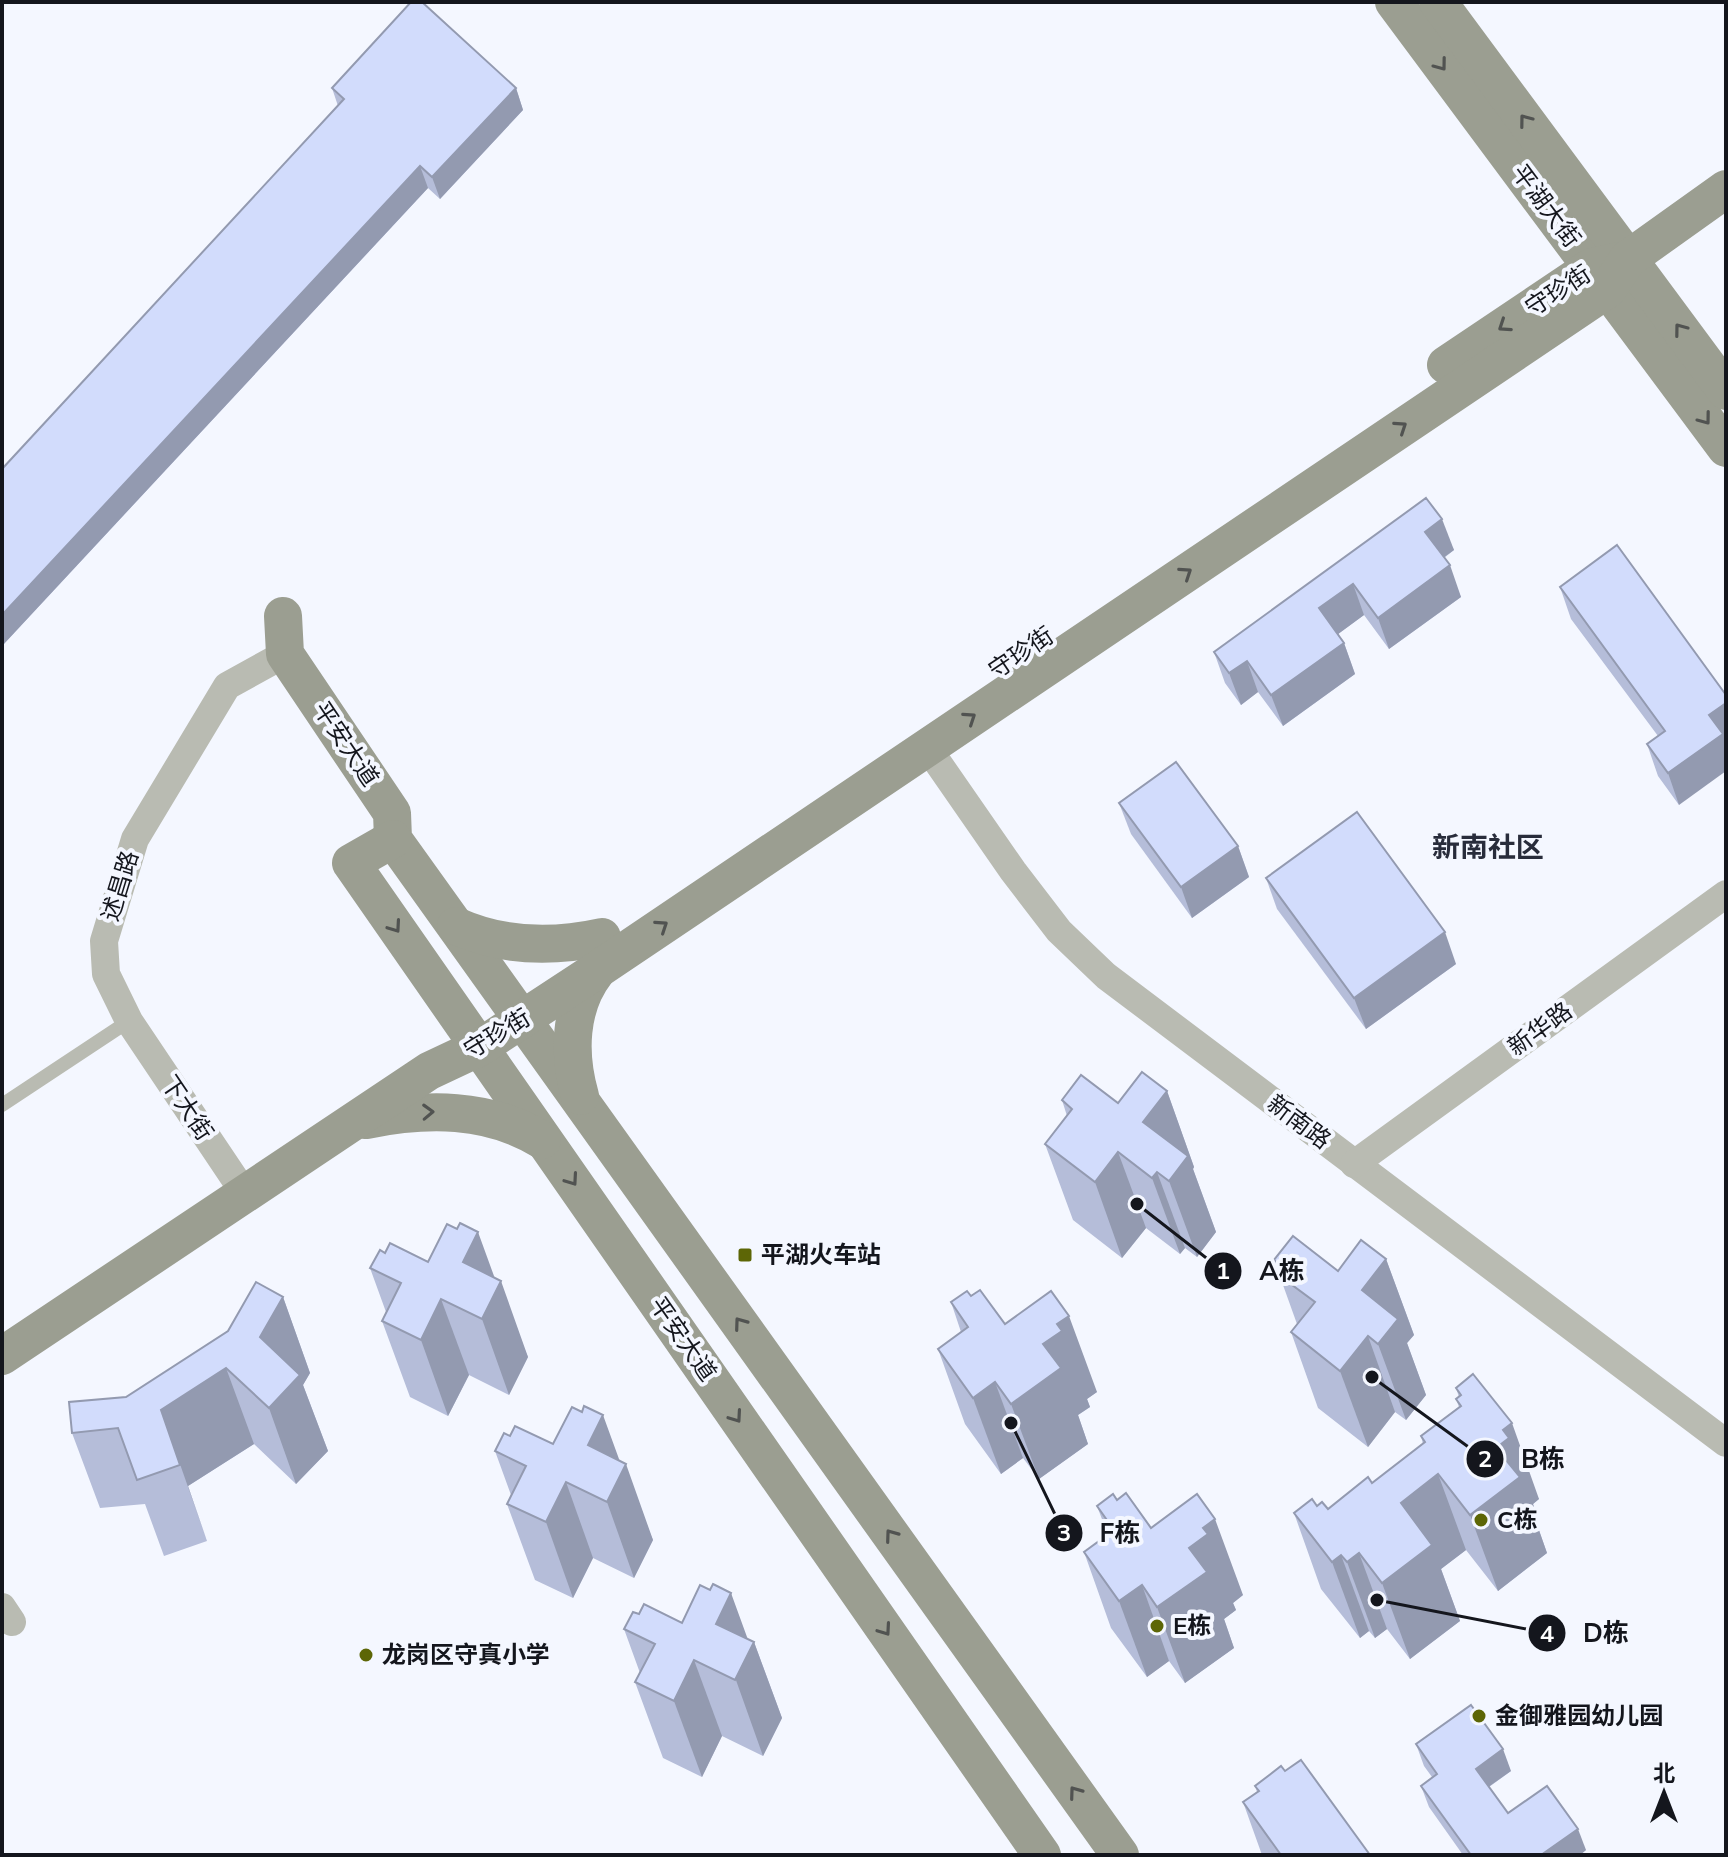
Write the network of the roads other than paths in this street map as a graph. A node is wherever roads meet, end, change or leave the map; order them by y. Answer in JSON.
{"nodes":[{"id":1,"x":1394,"y":2,"type":"edge"},
{"id":2,"x":1438,"y":2,"type":"edge"},
{"id":3,"x":1726,"y":189,"type":"edge"},
{"id":4,"x":1609,"y":272,"type":"junction"},
{"id":5,"x":1726,"y":391,"type":"edge"},
{"id":6,"x":1726,"y":448,"type":"edge"},
{"id":7,"x":283,"y":616,"type":"dead end"},
{"id":8,"x":285,"y":654,"type":"junction"},
{"id":9,"x":927,"y":747,"type":"junction"},
{"id":10,"x":393,"y":839,"type":"junction"},
{"id":11,"x":1726,"y":894,"type":"edge"},
{"id":12,"x":456,"y":926,"type":"junction"},
{"id":13,"x":600,"y":953,"type":"junction"},
{"id":14,"x":515,"y":1009,"type":"junction"},
{"id":15,"x":129,"y":1021,"type":"junction"},
{"id":16,"x":473,"y":1037,"type":"junction"},
{"id":17,"x":582,"y":1102,"type":"junction"},
{"id":18,"x":2,"y":1105,"type":"edge"},
{"id":19,"x":351,"y":1123,"type":"junction"},
{"id":20,"x":546,"y":1143,"type":"junction"},
{"id":21,"x":1354,"y":1164,"type":"junction"},
{"id":22,"x":245,"y":1194,"type":"junction"},
{"id":23,"x":2,"y":1356,"type":"edge"},
{"id":24,"x":1726,"y":1443,"type":"edge"},
{"id":25,"x":1042,"y":1855,"type":"edge"},
{"id":26,"x":1120,"y":1855,"type":"edge"}],
"edges":[{"from":1,"to":4,"type":"street","name":"平湖大街","one_way":true},
{"from":4,"to":2,"type":"street","name":"平湖大街","one_way":true},
{"from":3,"to":4,"type":"street","name":"守珍街"},
{"from":5,"to":4,"type":"street","name":"平湖大街","one_way":true},
{"from":4,"to":6,"type":"street","name":"平湖大街","one_way":true},
{"from":9,"to":4,"type":"street","name":"守珍街","one_way":true},
{"from":4,"to":13,"type":"street","name":"守珍街","one_way":true},
{"from":7,"to":8,"type":"street"},
{"from":8,"to":10,"type":"street","name":"平安大道"},
{"from":8,"to":15,"type":"street","name":"述昌路"},
{"from":13,"to":9,"type":"street","name":"守珍街","one_way":true},
{"from":9,"to":21,"type":"street","name":"新南路"},
{"from":10,"to":12,"type":"street","name":"平安大道"},
{"from":10,"to":16,"type":"street","name":"平安大道","one_way":true},
{"from":11,"to":21,"type":"street","name":"新华路"},
{"from":12,"to":13,"type":"street"},
{"from":12,"to":14,"type":"street","name":"平安大道"},
{"from":13,"to":14,"type":"street","name":"守珍街"},
{"from":13,"to":17,"type":"street"},
{"from":14,"to":16,"type":"street","name":"守珍街"},
{"from":14,"to":17,"type":"street","name":"平安大道"},
{"from":15,"to":18,"type":"lane"},
{"from":15,"to":22,"type":"street","name":"下大街"},
{"from":16,"to":19,"type":"street","name":"守珍街"},
{"from":16,"to":20,"type":"street","name":"平安大道"},
{"from":26,"to":17,"type":"street","name":"平安大道","one_way":true},
{"from":19,"to":20,"type":"street","one_way":true},
{"from":19,"to":22,"type":"street","name":"守珍街"},
{"from":20,"to":25,"type":"street","name":"平安大道","one_way":true},
{"from":21,"to":24,"type":"street","name":"新南路"},
{"from":22,"to":23,"type":"street","name":"守珍街"}]}
